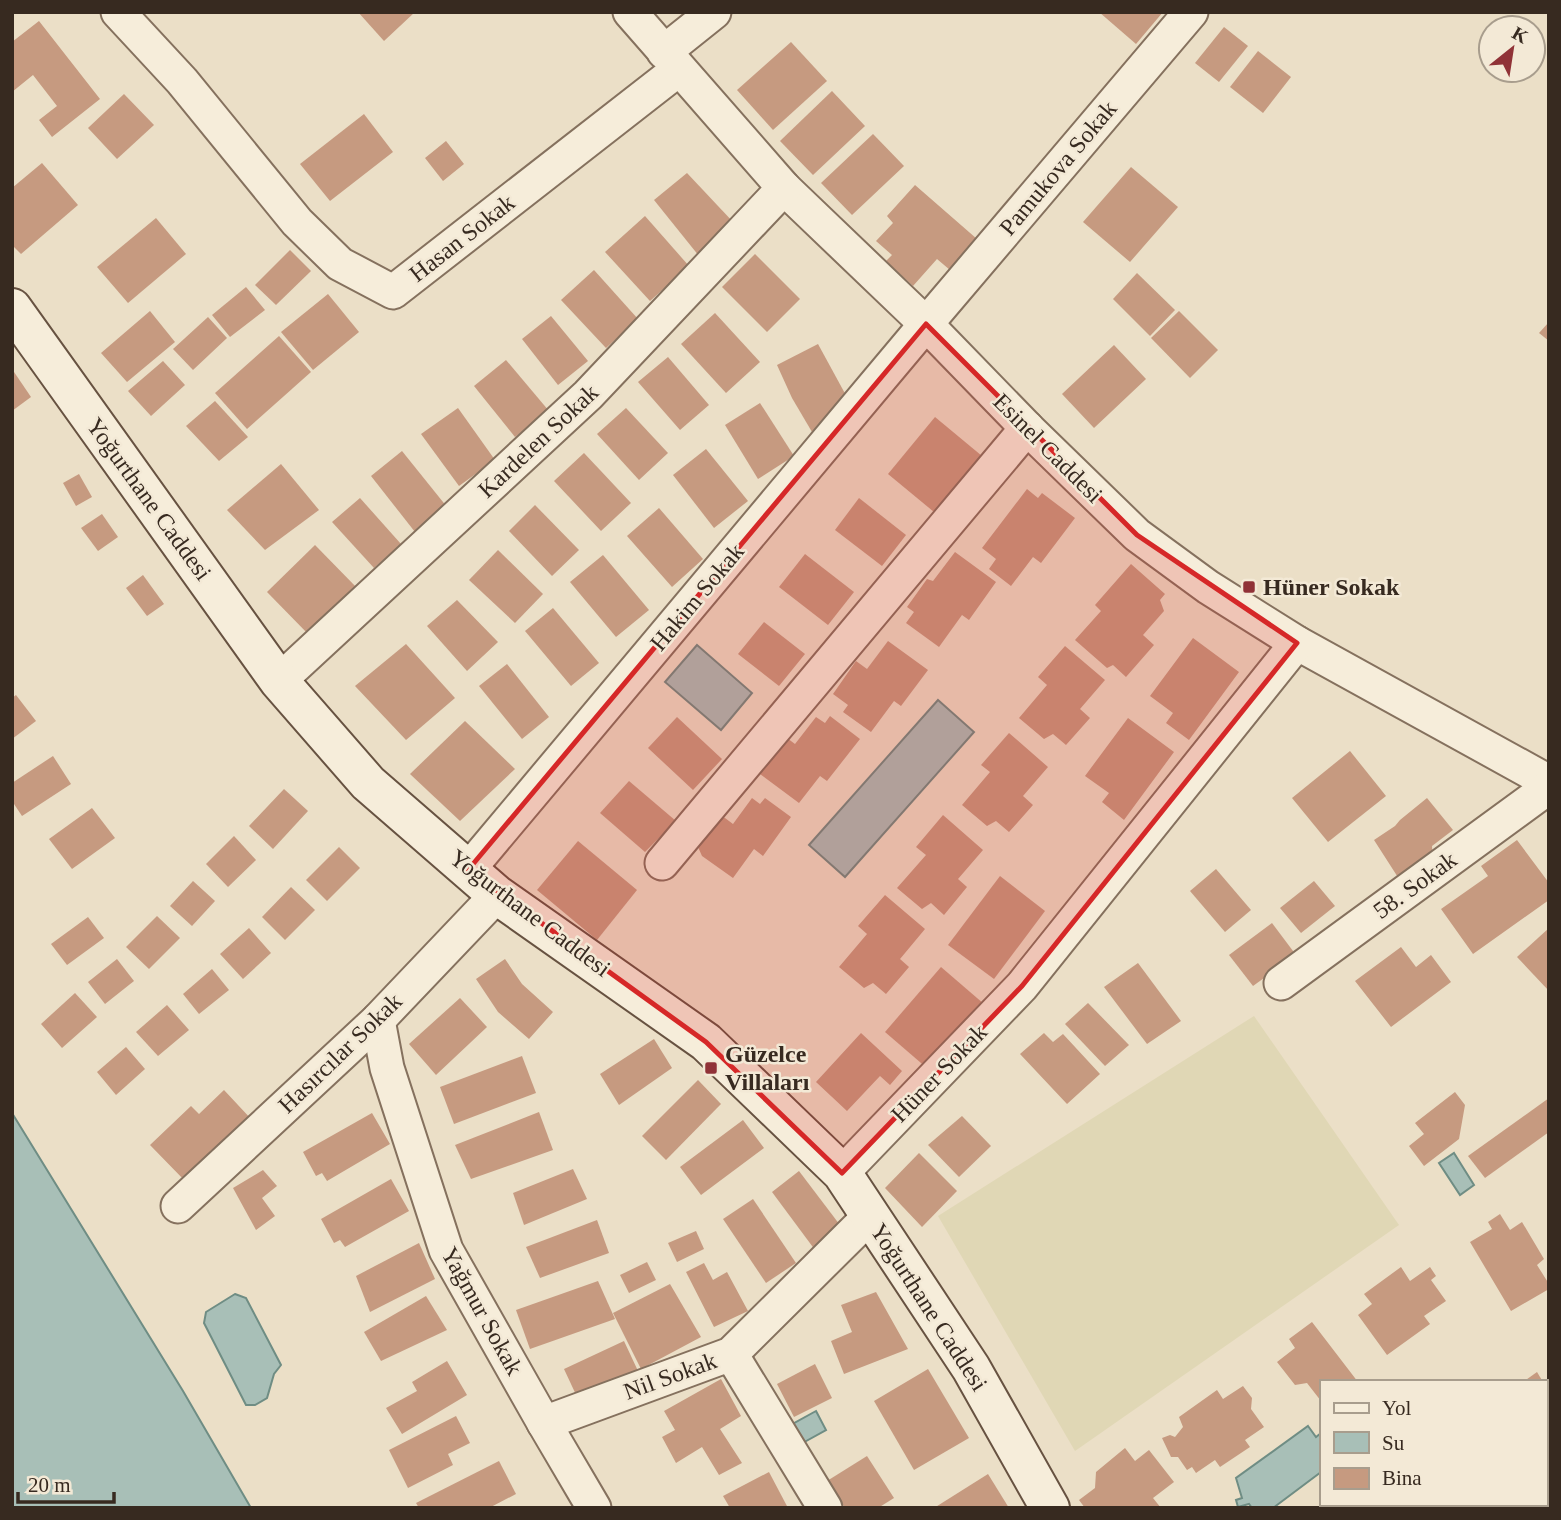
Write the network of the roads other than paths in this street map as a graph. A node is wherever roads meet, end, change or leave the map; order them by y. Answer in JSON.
{"nodes":[{"id":1,"x":118,"y":12,"type":"edge"},
{"id":2,"x":630,"y":12,"type":"edge"},
{"id":3,"x":714,"y":12,"type":"edge"},
{"id":4,"x":1191,"y":12,"type":"edge"},
{"id":5,"x":671,"y":61,"type":"junction"},
{"id":6,"x":784,"y":188,"type":"junction"},
{"id":7,"x":12,"y":308,"type":"edge"},
{"id":8,"x":926,"y":324,"type":"junction"},
{"id":9,"x":1027,"y":428,"type":"junction"},
{"id":10,"x":1297,"y":643,"type":"junction"},
{"id":11,"x":279,"y":681,"type":"junction"},
{"id":12,"x":1549,"y":785,"type":"edge"},
{"id":13,"x":662,"y":863,"type":"dead end"},
{"id":14,"x":468,"y":870,"type":"junction"},
{"id":15,"x":497,"y":895,"type":"junction"},
{"id":16,"x":1281,"y":983,"type":"dead end"},
{"id":17,"x":378,"y":1020,"type":"junction"},
{"id":18,"x":842,"y":1173,"type":"junction"},
{"id":19,"x":178,"y":1206,"type":"dead end"},
{"id":20,"x":870,"y":1216,"type":"junction"},
{"id":21,"x":731,"y":1354,"type":"junction"},
{"id":22,"x":544,"y":1423,"type":"junction"},
{"id":23,"x":594,"y":1508,"type":"edge"},
{"id":24,"x":825,"y":1508,"type":"edge"},
{"id":25,"x":1050,"y":1508,"type":"edge"}],
"edges":[{"from":1,"to":5,"type":"street","name":"Hasan Sokak"},
{"from":2,"to":5,"type":"street","name":"Esinel Caddesi"},
{"from":3,"to":5,"type":"street"},
{"from":4,"to":8,"type":"street","name":"Pamukova Sokak"},
{"from":5,"to":6,"type":"street","name":"Esinel Caddesi"},
{"from":6,"to":8,"type":"street","name":"Esinel Caddesi"},
{"from":6,"to":11,"type":"street","name":"Kardelen Sokak"},
{"from":7,"to":11,"type":"main road","name":"Yoğurthane Caddesi"},
{"from":8,"to":9,"type":"street","name":"Esinel Caddesi"},
{"from":8,"to":14,"type":"street","name":"Hakim Sokak"},
{"from":9,"to":10,"type":"street","name":"Esinel Caddesi"},
{"from":9,"to":13,"type":"street"},
{"from":10,"to":12,"type":"street","name":"Esinel Caddesi"},
{"from":10,"to":18,"type":"street","name":"Hüner Sokak"},
{"from":11,"to":14,"type":"main road","name":"Yoğurthane Caddesi"},
{"from":12,"to":16,"type":"street","name":"58. Sokak"},
{"from":14,"to":15,"type":"main road","name":"Yoğurthane Caddesi"},
{"from":15,"to":17,"type":"street","name":"Hasırcılar Sokak"},
{"from":15,"to":18,"type":"main road","name":"Yoğurthane Caddesi"},
{"from":17,"to":19,"type":"street","name":"Hasırcılar Sokak"},
{"from":17,"to":22,"type":"street","name":"Yağmur Sokak"},
{"from":18,"to":20,"type":"main road","name":"Yoğurthane Caddesi"},
{"from":20,"to":21,"type":"street","name":"Nil Sokak"},
{"from":20,"to":25,"type":"main road","name":"Yoğurthane Caddesi"},
{"from":21,"to":22,"type":"street","name":"Nil Sokak"},
{"from":21,"to":24,"type":"street"},
{"from":22,"to":23,"type":"street","name":"Yağmur Sokak"}]}
